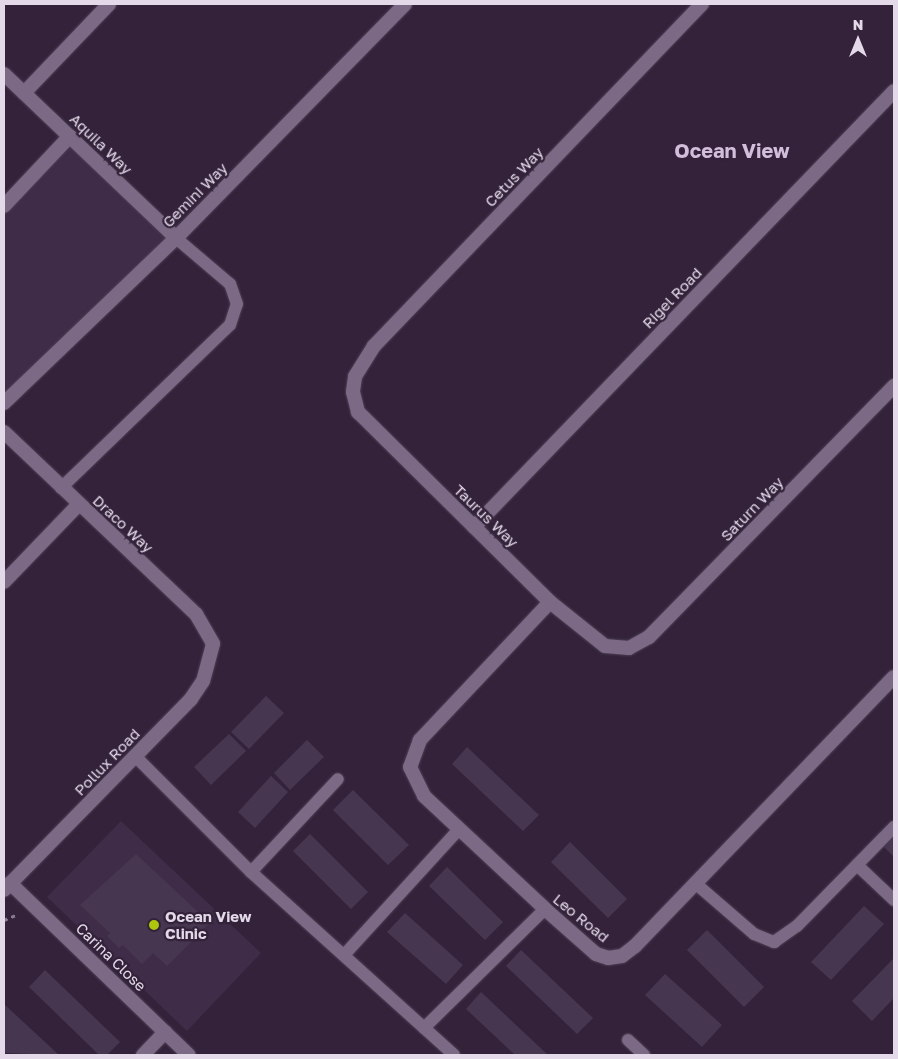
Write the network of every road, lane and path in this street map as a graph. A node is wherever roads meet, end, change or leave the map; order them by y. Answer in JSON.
{"nodes":[{"id":1,"x":109,"y":4,"type":"edge"},
{"id":2,"x":406,"y":4,"type":"edge"},
{"id":3,"x":702,"y":4,"type":"edge"},
{"id":4,"x":4,"y":74,"type":"edge"},
{"id":5,"x":894,"y":91,"type":"edge"},
{"id":6,"x":24,"y":93,"type":"junction"},
{"id":7,"x":70,"y":136,"type":"junction"},
{"id":8,"x":4,"y":206,"type":"edge"},
{"id":9,"x":176,"y":238,"type":"junction"},
{"id":10,"x":355,"y":377,"type":"joint"},
{"id":11,"x":894,"y":386,"type":"edge"},
{"id":12,"x":4,"y":404,"type":"edge"},
{"id":13,"x":4,"y":432,"type":"edge"},
{"id":14,"x":61,"y":488,"type":"junction"},
{"id":15,"x":78,"y":505,"type":"junction"},
{"id":16,"x":474,"y":527,"type":"junction"},
{"id":17,"x":4,"y":582,"type":"edge"},
{"id":18,"x":550,"y":602,"type":"junction"},
{"id":19,"x":213,"y":644,"type":"joint"},
{"id":20,"x":629,"y":648,"type":"joint"},
{"id":21,"x":892,"y":683,"type":"edge"},
{"id":22,"x":135,"y":756,"type":"junction"},
{"id":23,"x":338,"y":779,"type":"dead end"},
{"id":24,"x":894,"y":827,"type":"edge"},
{"id":25,"x":459,"y":829,"type":"junction"},
{"id":26,"x":857,"y":866,"type":"junction"},
{"id":27,"x":251,"y":872,"type":"junction"},
{"id":28,"x":695,"y":883,"type":"junction"},
{"id":29,"x":7,"y":886,"type":"edge"},
{"id":30,"x":894,"y":900,"type":"edge"},
{"id":31,"x":545,"y":910,"type":"junction"},
{"id":32,"x":345,"y":954,"type":"junction"},
{"id":33,"x":424,"y":1028,"type":"junction"},
{"id":34,"x":165,"y":1032,"type":"junction"},
{"id":35,"x":628,"y":1040,"type":"dead end"},
{"id":36,"x":143,"y":1055,"type":"edge"},
{"id":37,"x":189,"y":1055,"type":"edge"},
{"id":38,"x":454,"y":1055,"type":"edge"},
{"id":39,"x":644,"y":1055,"type":"edge"}],
"edges":[{"from":1,"to":6,"type":"street"},
{"from":2,"to":9,"type":"street","name":"Gemini Way"},
{"from":3,"to":10,"type":"street","name":"Cetus Way"},
{"from":4,"to":6,"type":"street","name":"Aquila Way"},
{"from":5,"to":16,"type":"street","name":"Rigel Road"},
{"from":6,"to":7,"type":"street","name":"Aquila Way"},
{"from":7,"to":8,"type":"street"},
{"from":7,"to":9,"type":"street","name":"Aquila Way"},
{"from":9,"to":12,"type":"street","name":"Gemini Way"},
{"from":9,"to":14,"type":"lane"},
{"from":10,"to":16,"type":"street","name":"Taurus Way"},
{"from":11,"to":20,"type":"street","name":"Saturn Way"},
{"from":13,"to":14,"type":"street","name":"Draco Way"},
{"from":14,"to":15,"type":"street","name":"Draco Way"},
{"from":15,"to":17,"type":"street"},
{"from":15,"to":19,"type":"street","name":"Draco Way"},
{"from":16,"to":18,"type":"street","name":"Taurus Way"},
{"from":18,"to":20,"type":"street","name":"Taurus Way"},
{"from":18,"to":25,"type":"street","name":"Leo Road"},
{"from":19,"to":22,"type":"street","name":"Pollux Road"},
{"from":21,"to":28,"type":"street","name":"Leo Road"},
{"from":22,"to":27,"type":"lane"},
{"from":22,"to":29,"type":"street","name":"Pollux Road"},
{"from":23,"to":27,"type":"lane"},
{"from":24,"to":26,"type":"lane"},
{"from":25,"to":31,"type":"street","name":"Leo Road"},
{"from":25,"to":32,"type":"lane"},
{"from":26,"to":28,"type":"lane"},
{"from":26,"to":30,"type":"lane"},
{"from":27,"to":32,"type":"lane"},
{"from":28,"to":31,"type":"street","name":"Leo Road"},
{"from":29,"to":34,"type":"street","name":"Carina Close"},
{"from":31,"to":33,"type":"lane"},
{"from":32,"to":33,"type":"lane"},
{"from":33,"to":38,"type":"lane"},
{"from":34,"to":36,"type":"street"},
{"from":34,"to":37,"type":"street","name":"Carina Close"},
{"from":35,"to":39,"type":"lane"}]}
